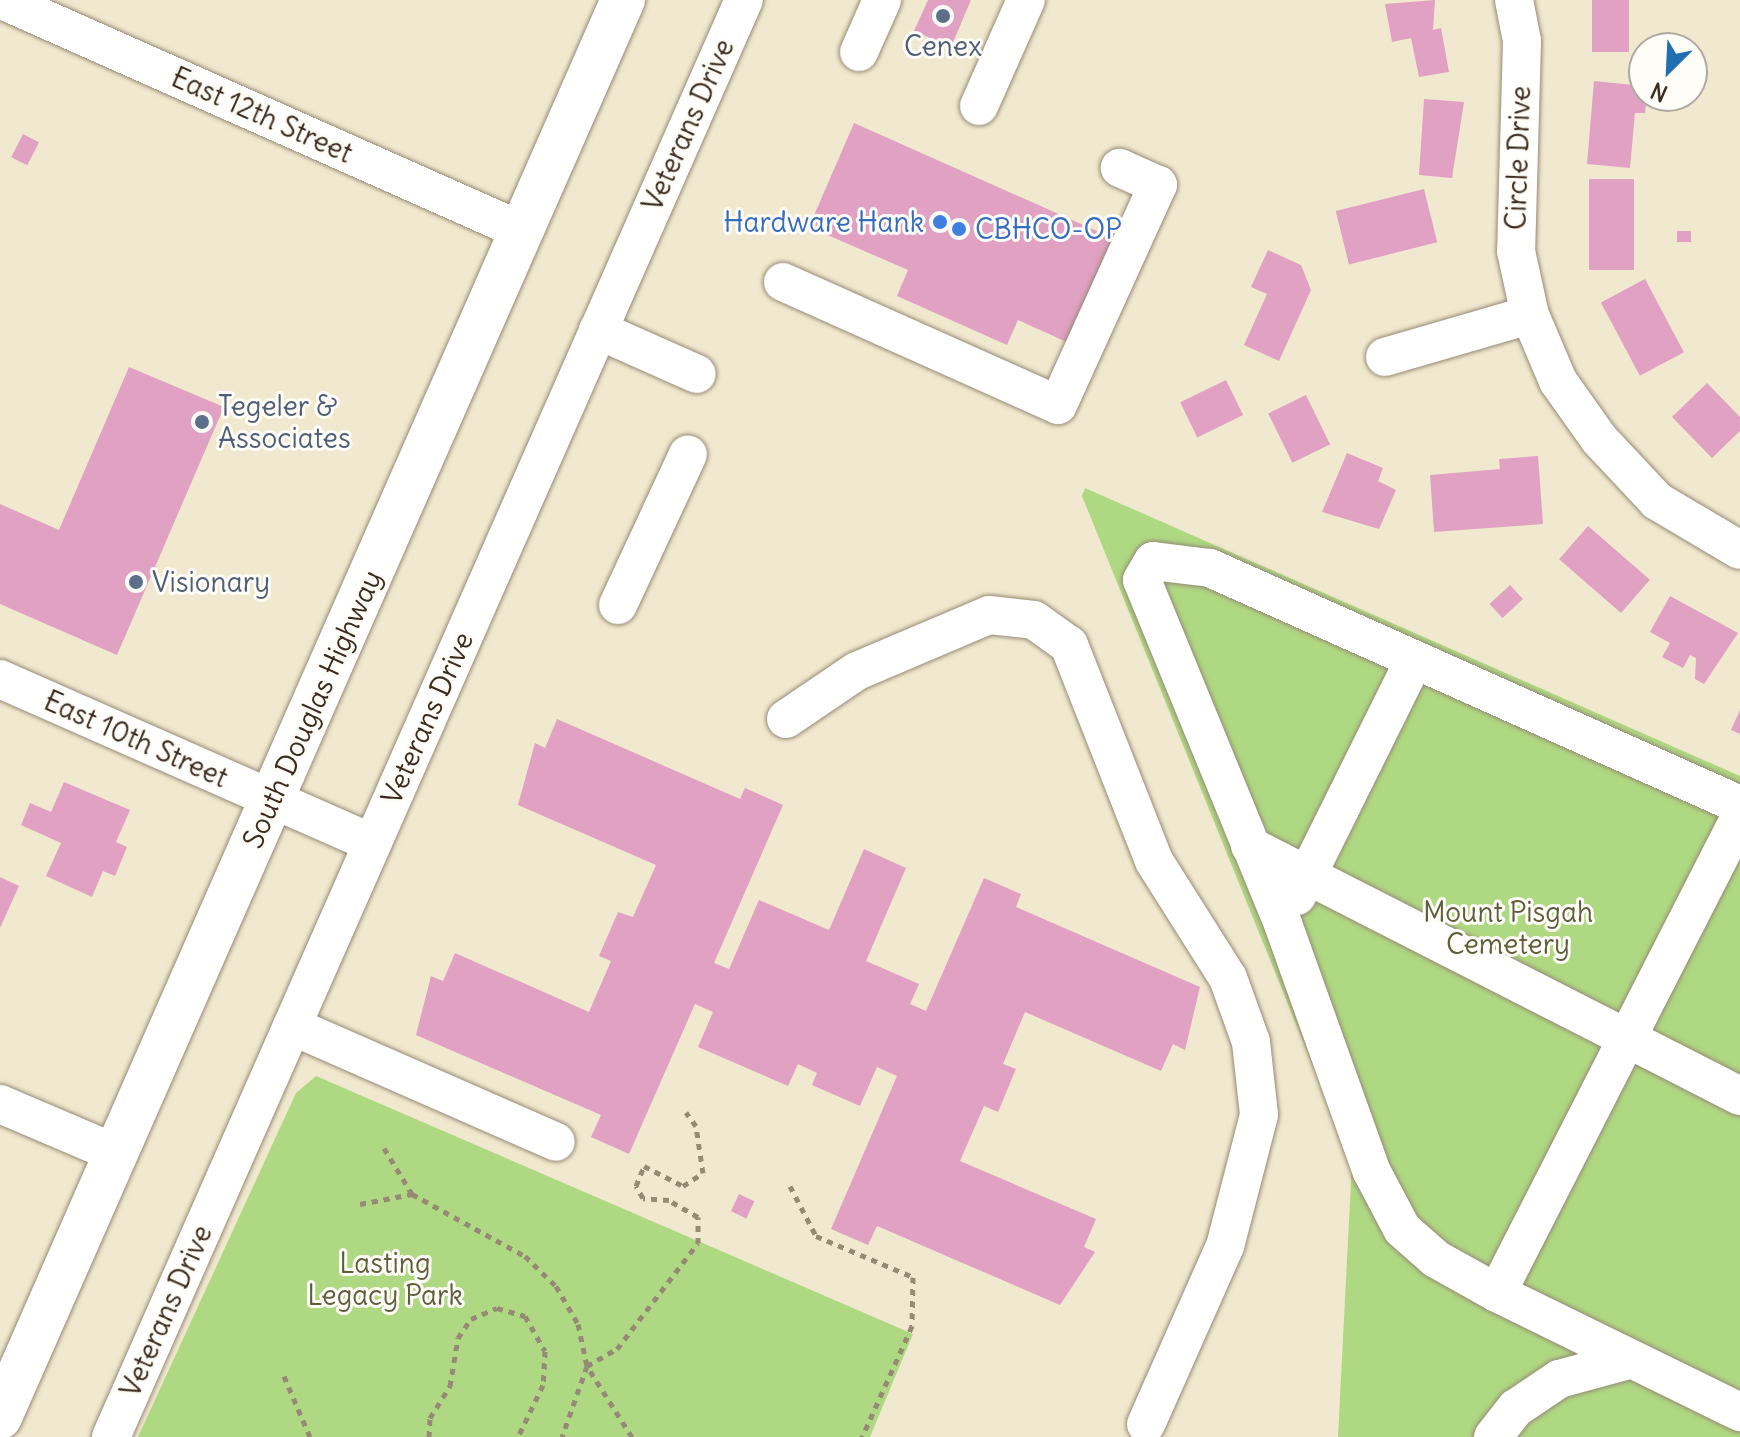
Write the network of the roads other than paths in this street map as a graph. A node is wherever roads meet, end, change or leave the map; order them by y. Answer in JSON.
{"nodes":[{"id":1,"x":2,"y":0,"type":"edge"},
{"id":2,"x":623,"y":0,"type":"edge"},
{"id":3,"x":882,"y":0,"type":"edge"},
{"id":4,"x":1026,"y":0,"type":"edge"},
{"id":5,"x":1514,"y":0,"type":"edge"},
{"id":6,"x":734,"y":3,"type":"edge"},
{"id":7,"x":859,"y":52,"type":"dead end"},
{"id":8,"x":979,"y":106,"type":"dead end"},
{"id":9,"x":1120,"y":168,"type":"dead end"},
{"id":10,"x":522,"y":231,"type":"junction"},
{"id":11,"x":783,"y":282,"type":"dead end"},
{"id":12,"x":1530,"y":315,"type":"junction"},
{"id":13,"x":598,"y":330,"type":"junction"},
{"id":14,"x":1385,"y":357,"type":"dead end"},
{"id":15,"x":697,"y":374,"type":"dead end"},
{"id":16,"x":688,"y":454,"type":"dead end"},
{"id":17,"x":1740,"y":550,"type":"edge"},
{"id":18,"x":618,"y":605,"type":"dead end"},
{"id":19,"x":1414,"y":660,"type":"junction"},
{"id":20,"x":0,"y":679,"type":"edge"},
{"id":21,"x":786,"y":719,"type":"dead end"},
{"id":22,"x":273,"y":799,"type":"junction"},
{"id":23,"x":1740,"y":805,"type":"edge"},
{"id":24,"x":1740,"y":817,"type":"edge"},
{"id":25,"x":372,"y":843,"type":"junction"},
{"id":26,"x":1250,"y":846,"type":"junction"},
{"id":27,"x":1307,"y":875,"type":"junction"},
{"id":28,"x":1283,"y":924,"type":"junction"},
{"id":29,"x":292,"y":1026,"type":"junction"},
{"id":30,"x":1625,"y":1038,"type":"junction"},
{"id":31,"x":1740,"y":1096,"type":"edge"},
{"id":32,"x":0,"y":1104,"type":"edge"},
{"id":33,"x":556,"y":1142,"type":"dead end"},
{"id":34,"x":117,"y":1154,"type":"junction"},
{"id":35,"x":1497,"y":1293,"type":"junction"},
{"id":36,"x":1625,"y":1361,"type":"junction"},
{"id":37,"x":5,"y":1391,"type":"edge"},
{"id":38,"x":1740,"y":1412,"type":"edge"},
{"id":39,"x":1146,"y":1424,"type":"dead end"},
{"id":40,"x":111,"y":1437,"type":"edge"},
{"id":41,"x":1493,"y":1437,"type":"edge"}],
"edges":[{"from":1,"to":10,"type":"street","name":"East 12th Street"},
{"from":2,"to":10,"type":"main road","name":"South Douglas Highway"},
{"from":3,"to":7,"type":"street"},
{"from":4,"to":8,"type":"street"},
{"from":5,"to":12,"type":"street","name":"Circle Drive"},
{"from":6,"to":13,"type":"street","name":"Veterans Drive"},
{"from":9,"to":11,"type":"street"},
{"from":10,"to":22,"type":"main road","name":"South Douglas Highway"},
{"from":12,"to":14,"type":"street"},
{"from":12,"to":17,"type":"street","name":"Circle Drive"},
{"from":13,"to":15,"type":"street"},
{"from":13,"to":25,"type":"street","name":"Veterans Drive"},
{"from":16,"to":18,"type":"street"},
{"from":19,"to":23,"type":"street"},
{"from":19,"to":26,"type":"street"},
{"from":19,"to":27,"type":"street"},
{"from":20,"to":22,"type":"street","name":"East 10th Street"},
{"from":21,"to":39,"type":"street"},
{"from":22,"to":25,"type":"street","name":"East 10th Street"},
{"from":22,"to":34,"type":"main road","name":"South Douglas Highway"},
{"from":24,"to":30,"type":"street"},
{"from":25,"to":29,"type":"street","name":"Veterans Drive"},
{"from":26,"to":27,"type":"street"},
{"from":26,"to":28,"type":"street"},
{"from":27,"to":28,"type":"street"},
{"from":27,"to":30,"type":"street"},
{"from":28,"to":35,"type":"street"},
{"from":29,"to":33,"type":"street"},
{"from":29,"to":40,"type":"street","name":"Veterans Drive"},
{"from":30,"to":31,"type":"street"},
{"from":30,"to":35,"type":"street"},
{"from":32,"to":34,"type":"street"},
{"from":34,"to":37,"type":"main road","name":"South Douglas Highway"},
{"from":35,"to":36,"type":"street"},
{"from":36,"to":38,"type":"street"},
{"from":36,"to":41,"type":"street"}]}
